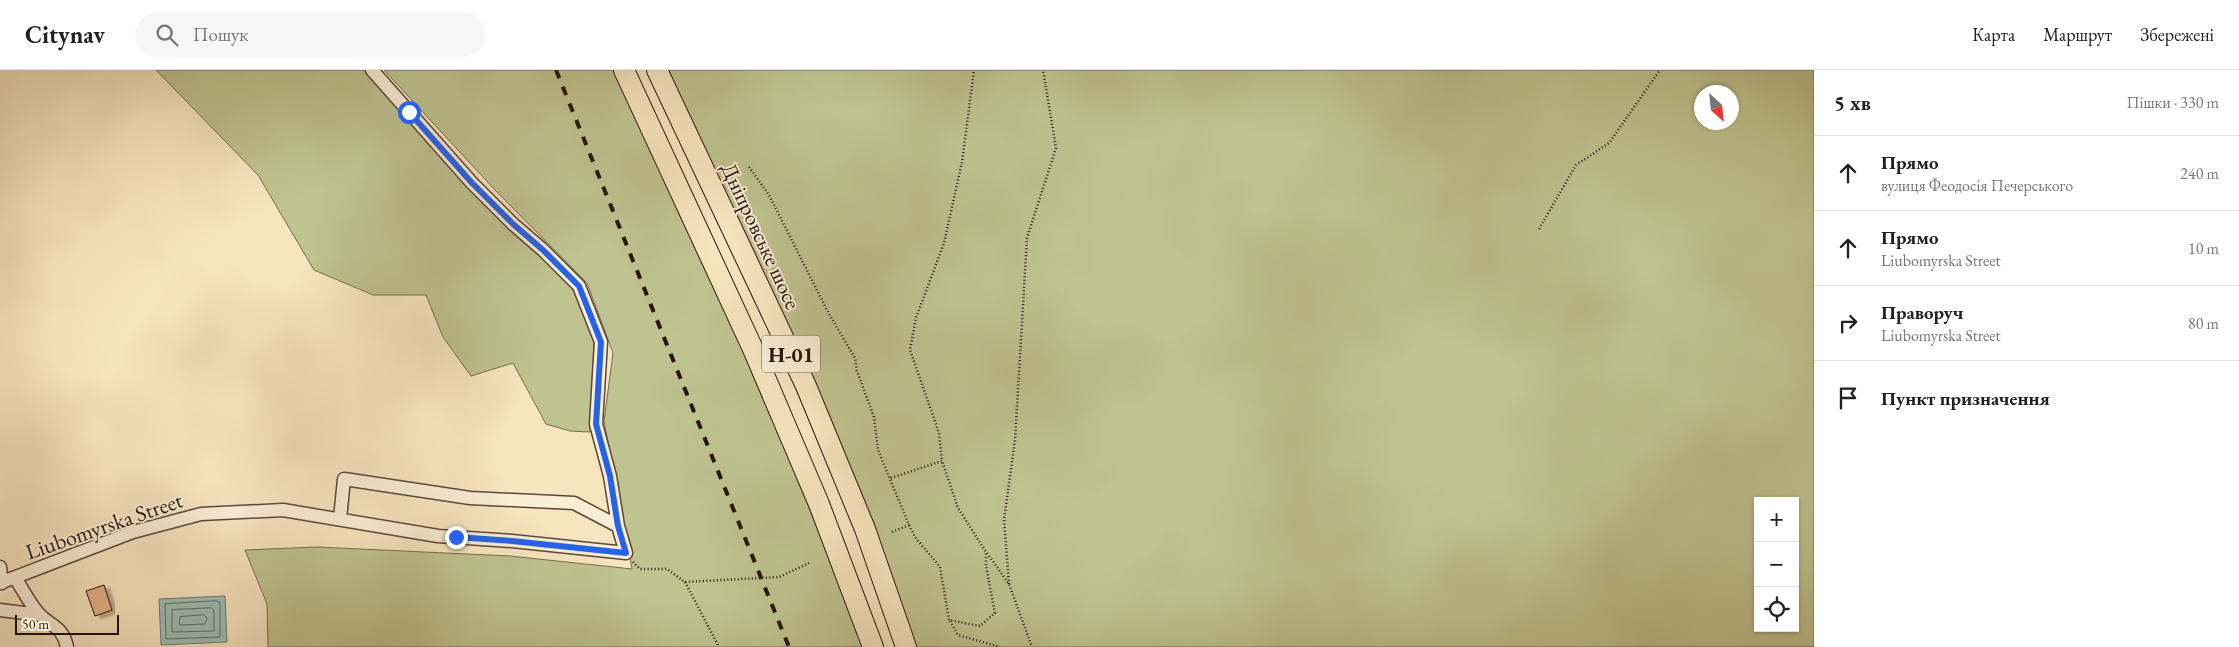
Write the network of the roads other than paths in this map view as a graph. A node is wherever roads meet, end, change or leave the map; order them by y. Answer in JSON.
{"nodes":[{"id":1,"x":372,"y":70,"type":"edge"},
{"id":2,"x":624,"y":70,"type":"edge"},
{"id":3,"x":657,"y":70,"type":"edge"},
{"id":4,"x":340,"y":519,"type":"junction"},
{"id":5,"x":618,"y":526,"type":"junction"},
{"id":6,"x":0,"y":567,"type":"edge"},
{"id":7,"x":15,"y":578,"type":"junction"},
{"id":8,"x":1,"y":583,"type":"edge"},
{"id":9,"x":0,"y":610,"type":"edge"},
{"id":10,"x":40,"y":615,"type":"junction"},
{"id":11,"x":67,"y":647,"type":"edge"},
{"id":12,"x":873,"y":647,"type":"edge"},
{"id":13,"x":906,"y":647,"type":"edge"}],
"edges":[{"from":1,"to":5,"type":"street"},
{"from":2,"to":12,"type":"main road","number":"Н-01"},
{"from":3,"to":13,"type":"main road","name":"Дніпровське шосе","number":"Н-01"},
{"from":4,"to":5,"type":"street","name":"Liubomyrska Street"},
{"from":4,"to":5,"type":"street"},
{"from":4,"to":7,"type":"street","name":"Liubomyrska Street"},
{"from":6,"to":8,"type":"street"},
{"from":7,"to":8,"type":"street","name":"Liubomyrska Street"},
{"from":7,"to":10,"type":"street","name":"Liubomyrska Street"},
{"from":9,"to":10,"type":"street"},
{"from":10,"to":11,"type":"street","name":"Liubomyrska Street"}]}
